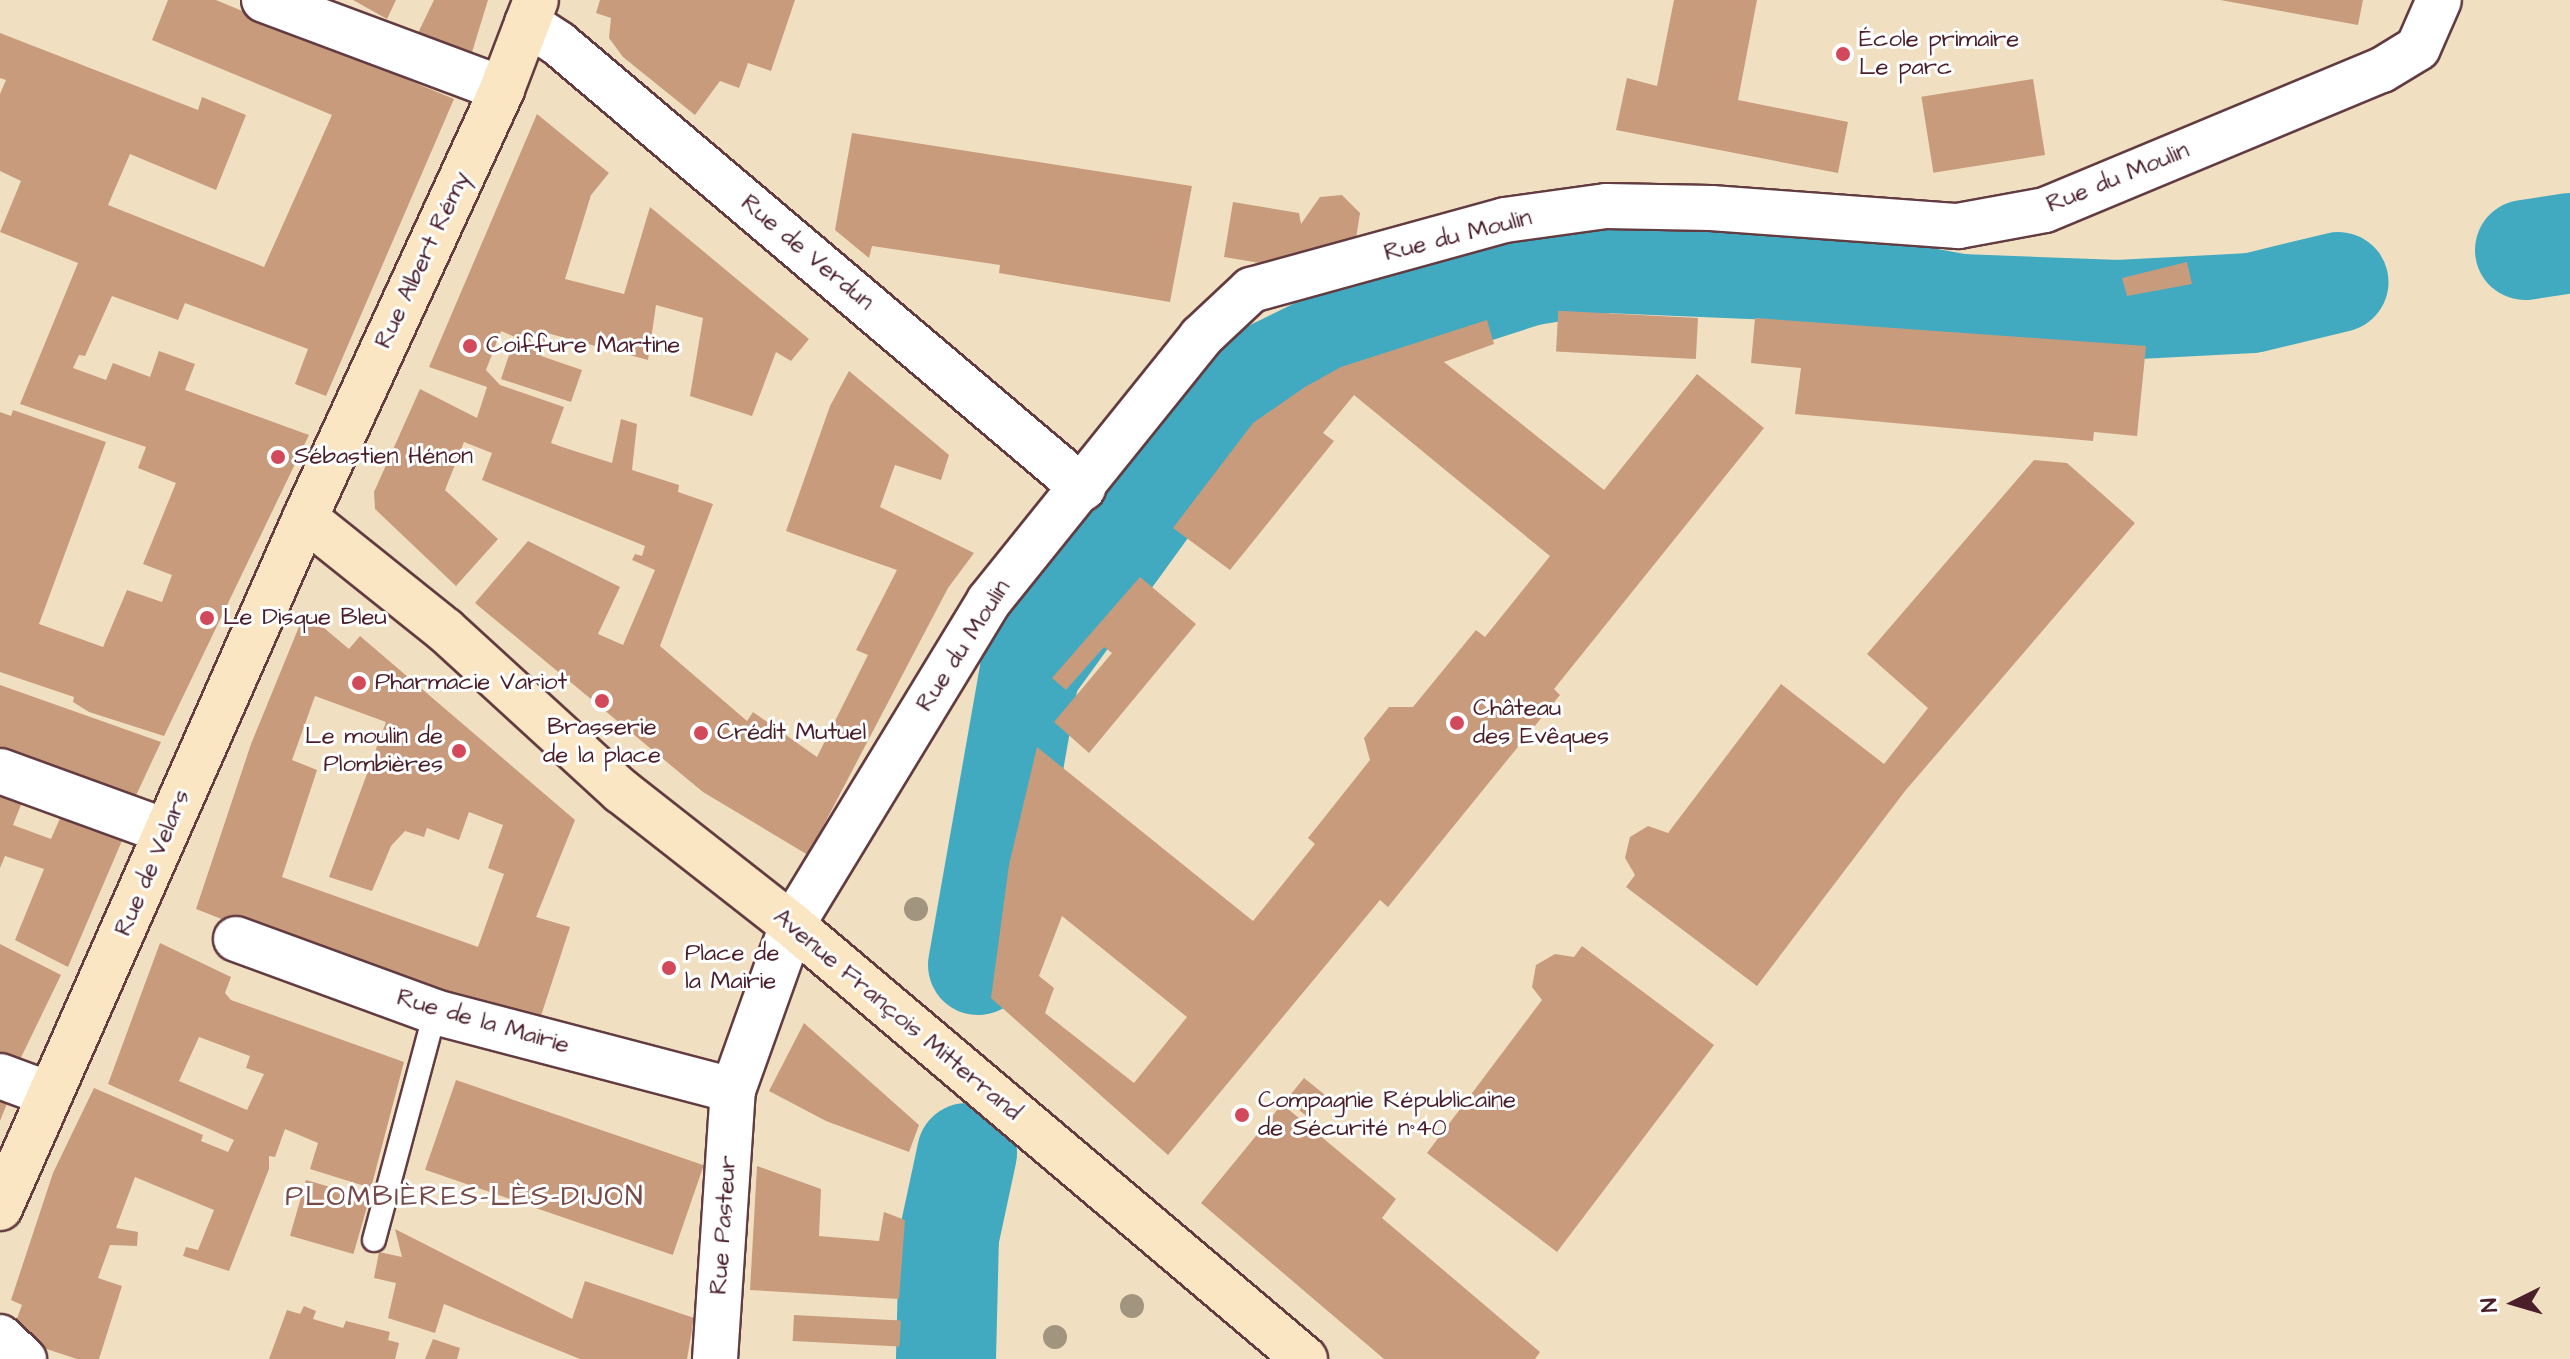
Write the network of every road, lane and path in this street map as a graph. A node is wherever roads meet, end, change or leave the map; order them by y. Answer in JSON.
{"nodes":[{"id":1,"x":264,"y":0,"type":"edge"},
{"id":2,"x":2439,"y":0,"type":"edge"},
{"id":3,"x":532,"y":12,"type":"edge"},
{"id":4,"x":502,"y":89,"type":"junction"},
{"id":5,"x":1083,"y":488,"type":"junction"},
{"id":6,"x":305,"y":518,"type":"junction"},
{"id":7,"x":0,"y":771,"type":"edge"},
{"id":8,"x":165,"y":831,"type":"junction"},
{"id":9,"x":792,"y":925,"type":"junction"},
{"id":10,"x":236,"y":939,"type":"dead end"},
{"id":11,"x":435,"y":1012,"type":"junction"},
{"id":12,"x":0,"y":1076,"type":"edge"},
{"id":13,"x":733,"y":1090,"type":"junction"},
{"id":14,"x":49,"y":1094,"type":"junction"},
{"id":15,"x":0,"y":1208,"type":"edge"},
{"id":16,"x":374,"y":1240,"type":"dead end"},
{"id":17,"x":0,"y":1337,"type":"edge"},
{"id":18,"x":24,"y":1359,"type":"edge"},
{"id":19,"x":715,"y":1359,"type":"edge"},
{"id":20,"x":1305,"y":1359,"type":"edge"}],
"edges":[{"from":1,"to":4,"type":"street"},
{"from":2,"to":5,"type":"street","name":"Rue du Moulin"},
{"from":3,"to":4,"type":"main road","name":"Rue Albert Rémy"},
{"from":3,"to":5,"type":"street","name":"Rue de Verdun"},
{"from":4,"to":6,"type":"main road","name":"Rue Albert Rémy"},
{"from":5,"to":9,"type":"street","name":"Rue du Moulin"},
{"from":6,"to":8,"type":"main road","name":"Rue de Velars"},
{"from":6,"to":9,"type":"main road","name":"Avenue François Mitterrand"},
{"from":7,"to":8,"type":"street"},
{"from":8,"to":14,"type":"main road","name":"Rue de Velars"},
{"from":9,"to":13,"type":"street"},
{"from":9,"to":20,"type":"main road","name":"Avenue François Mitterrand"},
{"from":10,"to":11,"type":"street","name":"Rue de la Mairie"},
{"from":11,"to":13,"type":"street","name":"Rue de la Mairie"},
{"from":11,"to":16,"type":"lane"},
{"from":12,"to":14,"type":"street"},
{"from":13,"to":19,"type":"street","name":"Rue Pasteur"},
{"from":14,"to":15,"type":"main road","name":"Rue de Velars"},
{"from":17,"to":18,"type":"street"}]}
